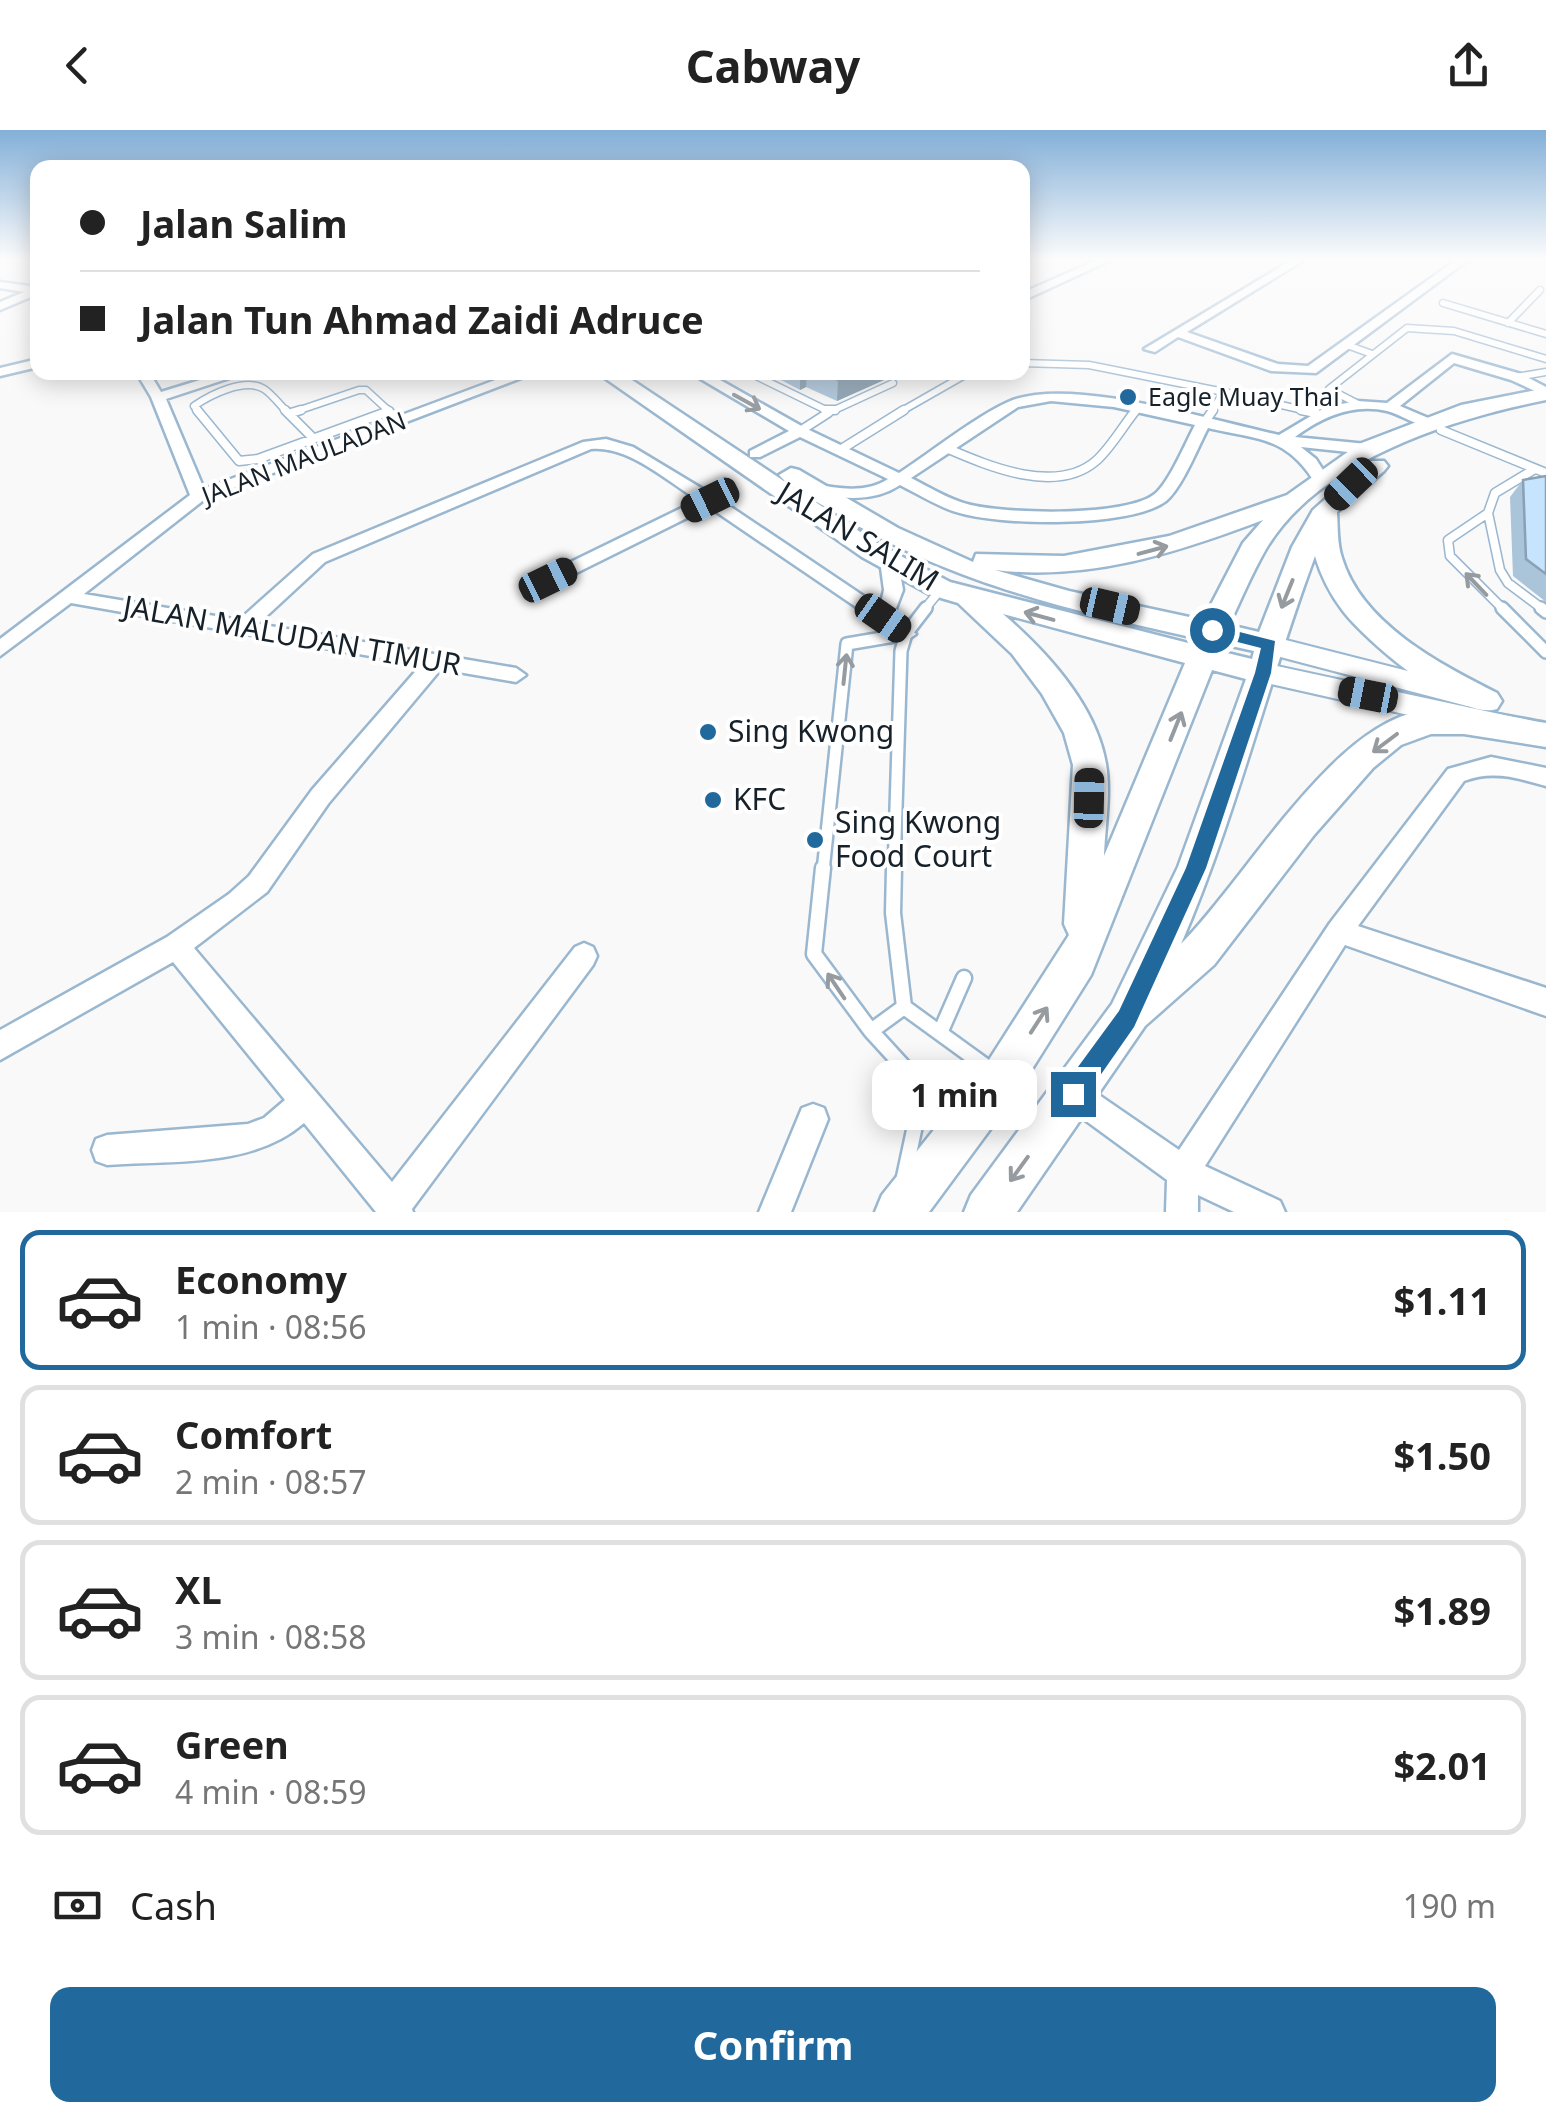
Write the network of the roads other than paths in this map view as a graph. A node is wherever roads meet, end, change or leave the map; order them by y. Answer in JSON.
{"nodes":[{"id":1,"x":1215,"y":310,"type":"edge"},
{"id":2,"x":1394,"y":310,"type":"edge"},
{"id":3,"x":1469,"y":310,"type":"edge"},
{"id":4,"x":1520,"y":310,"type":"edge"},
{"id":5,"x":1508,"y":322,"type":"junction"},
{"id":6,"x":1178,"y":333,"type":"junction"},
{"id":7,"x":1546,"y":334,"type":"edge"},
{"id":8,"x":1347,"y":345,"type":"junction"},
{"id":9,"x":1150,"y":349,"type":"dead end"},
{"id":10,"x":1372,"y":354,"type":"junction"},
{"id":11,"x":1546,"y":358,"type":"edge"},
{"id":12,"x":1030,"y":363,"type":"edge"},
{"id":13,"x":30,"y":366,"type":"edge"},
{"id":14,"x":0,"y":372,"type":"edge"},
{"id":15,"x":147,"y":380,"type":"edge"},
{"id":16,"x":230,"y":380,"type":"edge"},
{"id":17,"x":238,"y":380,"type":"edge"},
{"id":18,"x":249,"y":380,"type":"edge"},
{"id":19,"x":506,"y":380,"type":"edge"},
{"id":20,"x":618,"y":380,"type":"edge"},
{"id":21,"x":642,"y":380,"type":"edge"},
{"id":22,"x":709,"y":380,"type":"edge"},
{"id":23,"x":764,"y":380,"type":"edge"},
{"id":24,"x":953,"y":380,"type":"edge"},
{"id":25,"x":893,"y":383,"type":"dead end"},
{"id":26,"x":1224,"y":392,"type":"junction"},
{"id":27,"x":1546,"y":395,"type":"edge"},
{"id":28,"x":158,"y":397,"type":"junction"},
{"id":29,"x":1358,"y":404,"type":"junction"},
{"id":30,"x":1390,"y":407,"type":"junction"},
{"id":31,"x":1137,"y":408,"type":"junction"},
{"id":32,"x":830,"y":412,"type":"junction"},
{"id":33,"x":291,"y":413,"type":"junction"},
{"id":34,"x":1316,"y":413,"type":"junction"},
{"id":35,"x":395,"y":415,"type":"junction"},
{"id":36,"x":1204,"y":423,"type":"junction"},
{"id":37,"x":1434,"y":427,"type":"junction"},
{"id":38,"x":800,"y":431,"type":"junction"},
{"id":39,"x":313,"y":438,"type":"junction"},
{"id":40,"x":1282,"y":440,"type":"junction"},
{"id":41,"x":946,"y":448,"type":"junction"},
{"id":42,"x":840,"y":450,"type":"junction"},
{"id":43,"x":1367,"y":450,"type":"junction"},
{"id":44,"x":755,"y":454,"type":"junction"},
{"id":45,"x":1533,"y":470,"type":"junction"},
{"id":46,"x":1546,"y":473,"type":"edge"},
{"id":47,"x":902,"y":478,"type":"junction"},
{"id":48,"x":815,"y":489,"type":"junction"},
{"id":49,"x":882,"y":491,"type":"junction"},
{"id":50,"x":199,"y":496,"type":"junction"},
{"id":51,"x":1315,"y":496,"type":"junction"},
{"id":52,"x":710,"y":500,"type":"junction"},
{"id":53,"x":1488,"y":512,"type":"junction"},
{"id":54,"x":882,"y":528,"type":"junction"},
{"id":55,"x":889,"y":561,"type":"junction"},
{"id":56,"x":548,"y":580,"type":"dead end"},
{"id":57,"x":953,"y":593,"type":"junction"},
{"id":58,"x":69,"y":597,"type":"junction"},
{"id":59,"x":1546,"y":612,"type":"edge"},
{"id":60,"x":883,"y":618,"type":"junction"},
{"id":61,"x":243,"y":627,"type":"junction"},
{"id":62,"x":906,"y":634,"type":"junction"},
{"id":63,"x":1206,"y":644,"type":"junction"},
{"id":64,"x":0,"y":649,"type":"edge"},
{"id":65,"x":1546,"y":652,"type":"edge"},
{"id":66,"x":1266,"y":659,"type":"junction"},
{"id":67,"x":436,"y":661,"type":"junction"},
{"id":68,"x":516,"y":675,"type":"dead end"},
{"id":69,"x":1486,"y":701,"type":"junction"},
{"id":70,"x":1546,"y":716,"type":"edge"},
{"id":71,"x":1546,"y":735,"type":"edge"},
{"id":72,"x":1546,"y":776,"type":"edge"},
{"id":73,"x":1339,"y":932,"type":"junction"},
{"id":74,"x":176,"y":946,"type":"junction"},
{"id":75,"x":584,"y":956,"type":"dead end"},
{"id":76,"x":1076,"y":962,"type":"junction"},
{"id":77,"x":964,"y":978,"type":"dead end"},
{"id":78,"x":1546,"y":1002,"type":"edge"},
{"id":79,"x":904,"y":1007,"type":"junction"},
{"id":80,"x":1126,"y":1019,"type":"junction"},
{"id":81,"x":871,"y":1030,"type":"junction"},
{"id":82,"x":940,"y":1033,"type":"junction"},
{"id":83,"x":0,"y":1046,"type":"edge"},
{"id":84,"x":1002,"y":1078,"type":"junction"},
{"id":85,"x":1073,"y":1094,"type":"junction"},
{"id":86,"x":306,"y":1102,"type":"junction"},
{"id":87,"x":813,"y":1119,"type":"dead end"},
{"id":88,"x":107,"y":1150,"type":"dead end"},
{"id":89,"x":1183,"y":1172,"type":"junction"},
{"id":90,"x":395,"y":1210,"type":"edge"},
{"id":91,"x":776,"y":1212,"type":"edge"},
{"id":92,"x":898,"y":1212,"type":"edge"},
{"id":93,"x":988,"y":1212,"type":"edge"},
{"id":94,"x":1182,"y":1212,"type":"edge"},
{"id":95,"x":1269,"y":1212,"type":"edge"}],
"edges":[{"from":1,"to":6,"type":"street"},
{"from":2,"to":8,"type":"street"},
{"from":3,"to":5,"type":"lane"},
{"from":4,"to":5,"type":"lane"},
{"from":5,"to":7,"type":"lane"},
{"from":6,"to":8,"type":"street"},
{"from":6,"to":9,"type":"street"},
{"from":8,"to":10,"type":"lane"},
{"from":10,"to":11,"type":"lane"},
{"from":10,"to":29,"type":"lane"},
{"from":12,"to":26,"type":"lane"},
{"from":13,"to":14,"type":"street"},
{"from":15,"to":28,"type":"street"},
{"from":16,"to":28,"type":"street"},
{"from":17,"to":39,"type":"lane"},
{"from":18,"to":33,"type":"lane"},
{"from":19,"to":35,"type":"street","name":"JALAN MAULADAN"},
{"from":20,"to":55,"type":"main road","name":"JALAN SALIM"},
{"from":21,"to":44,"type":"main road","name":"JALAN SALIM"},
{"from":22,"to":38,"type":"street","one_way":true},
{"from":23,"to":32,"type":"lane"},
{"from":24,"to":42,"type":"lane"},
{"from":25,"to":32,"type":"lane"},
{"from":26,"to":34,"type":"lane"},
{"from":26,"to":36,"type":"lane"},
{"from":27,"to":30,"type":"street"},
{"from":27,"to":37,"type":"main road"},
{"from":28,"to":50,"type":"street"},
{"from":29,"to":30,"type":"street"},
{"from":29,"to":34,"type":"street"},
{"from":30,"to":37,"type":"street"},
{"from":31,"to":36,"type":"street"},
{"from":31,"to":41,"type":"street"},
{"from":31,"to":41,"type":"lane"},
{"from":32,"to":38,"type":"lane"},
{"from":33,"to":35,"type":"lane"},
{"from":33,"to":39,"type":"lane"},
{"from":34,"to":40,"type":"street"},
{"from":35,"to":39,"type":"lane"},
{"from":35,"to":50,"type":"street","name":"JALAN MAULADAN"},
{"from":36,"to":40,"type":"street"},
{"from":36,"to":47,"type":"street"},
{"from":37,"to":43,"type":"main road"},
{"from":37,"to":45,"type":"lane"},
{"from":37,"to":51,"type":"main road"},
{"from":38,"to":42,"type":"street"},
{"from":38,"to":44,"type":"street"},
{"from":40,"to":43,"type":"street"},
{"from":40,"to":51,"type":"street"},
{"from":41,"to":47,"type":"street"},
{"from":42,"to":47,"type":"street"},
{"from":43,"to":51,"type":"main road"},
{"from":44,"to":48,"type":"main road","name":"JALAN SALIM"},
{"from":45,"to":46,"type":"lane"},
{"from":45,"to":53,"type":"lane"},
{"from":47,"to":49,"type":"street"},
{"from":48,"to":49,"type":"street"},
{"from":48,"to":54,"type":"main road","name":"JALAN SALIM"},
{"from":49,"to":54,"type":"street"},
{"from":50,"to":58,"type":"street","name":"JALAN MAULADAN"},
{"from":54,"to":51,"type":"main road","one_way":true},
{"from":51,"to":63,"type":"main road"},
{"from":51,"to":66,"type":"main road","one_way":true},
{"from":51,"to":69,"type":"main road"},
{"from":52,"to":56,"type":"street"},
{"from":52,"to":60,"type":"street"},
{"from":52,"to":61,"type":"street"},
{"from":53,"to":59,"type":"lane"},
{"from":65,"to":53,"type":"lane","one_way":true},
{"from":54,"to":63,"type":"main road","name":"JALAN SALIM"},
{"from":55,"to":57,"type":"main road","name":"JALAN SALIM"},
{"from":55,"to":60,"type":"street"},
{"from":57,"to":62,"type":"lane"},
{"from":63,"to":57,"type":"main road","name":"JALAN SALIM","one_way":true},
{"from":57,"to":76,"type":"main road"},
{"from":58,"to":61,"type":"street","name":"JALAN MALUDAN TIMUR"},
{"from":58,"to":64,"type":"street","name":"JALAN MAULADAN"},
{"from":60,"to":62,"type":"street"},
{"from":61,"to":67,"type":"street","name":"JALAN MALUDAN TIMUR"},
{"from":62,"to":79,"type":"lane"},
{"from":81,"to":62,"type":"lane","one_way":true},
{"from":63,"to":66,"type":"main road","name":"JALAN SALIM"},
{"from":76,"to":63,"type":"main road","one_way":true},
{"from":66,"to":69,"type":"street","name":"JALAN SALIM"},
{"from":66,"to":71,"type":"street","name":"JALAN SALIM"},
{"from":66,"to":80,"type":"main road"},
{"from":67,"to":68,"type":"street","name":"JALAN MALUDAN TIMUR"},
{"from":67,"to":74,"type":"street"},
{"from":69,"to":70,"type":"street","name":"JALAN SALIM"},
{"from":71,"to":80,"type":"main road","one_way":true},
{"from":72,"to":73,"type":"street"},
{"from":73,"to":78,"type":"street"},
{"from":73,"to":89,"type":"street"},
{"from":74,"to":83,"type":"street"},
{"from":74,"to":86,"type":"street"},
{"from":75,"to":90,"type":"street"},
{"from":84,"to":76,"type":"main road","one_way":true},
{"from":77,"to":82,"type":"lane"},
{"from":79,"to":81,"type":"lane"},
{"from":79,"to":82,"type":"lane"},
{"from":80,"to":85,"type":"main road"},
{"from":81,"to":92,"type":"lane"},
{"from":82,"to":84,"type":"lane"},
{"from":84,"to":92,"type":"main road"},
{"from":85,"to":89,"type":"street"},
{"from":85,"to":93,"type":"main road","one_way":true},
{"from":86,"to":88,"type":"street"},
{"from":86,"to":90,"type":"street"},
{"from":87,"to":91,"type":"street"},
{"from":89,"to":94,"type":"street"},
{"from":89,"to":95,"type":"street"}]}
